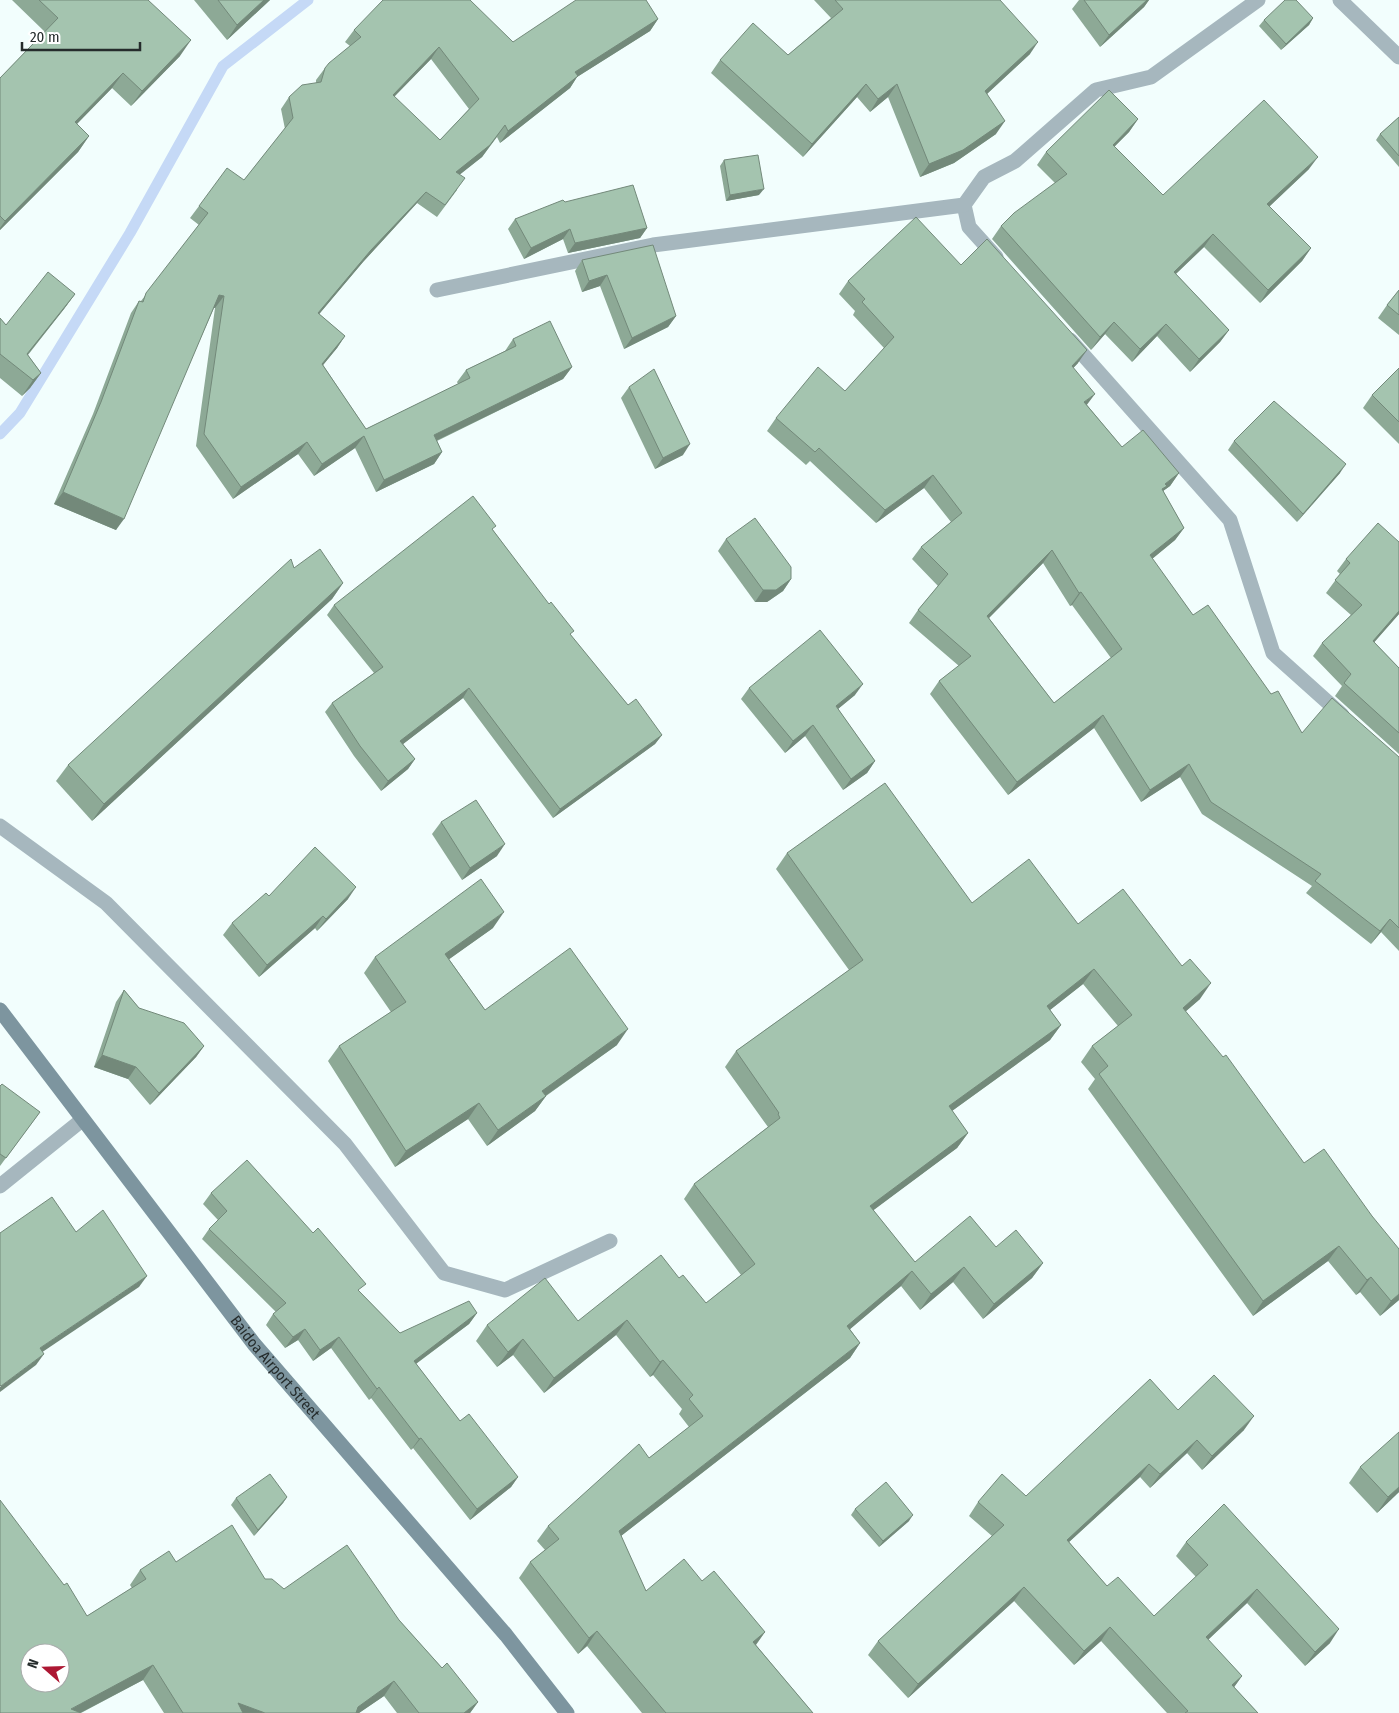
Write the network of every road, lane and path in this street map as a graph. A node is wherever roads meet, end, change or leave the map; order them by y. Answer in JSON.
{"nodes":[{"id":1,"x":1258,"y":0,"type":"edge"},
{"id":2,"x":1340,"y":0,"type":"edge"},
{"id":3,"x":1399,"y":57,"type":"edge"},
{"id":4,"x":964,"y":205,"type":"junction"},
{"id":5,"x":1008,"y":271,"type":"edge"},
{"id":6,"x":437,"y":290,"type":"dead end"},
{"id":7,"x":1060,"y":330,"type":"edge"},
{"id":8,"x":1350,"y":722,"type":"edge"},
{"id":9,"x":0,"y":826,"type":"edge"},
{"id":10,"x":0,"y":1010,"type":"edge"},
{"id":11,"x":82,"y":1120,"type":"junction"},
{"id":12,"x":0,"y":1186,"type":"edge"},
{"id":13,"x":610,"y":1241,"type":"dead end"},
{"id":14,"x":566,"y":1712,"type":"edge"}],
"edges":[{"from":1,"to":4,"type":"street"},
{"from":2,"to":3,"type":"street"},
{"from":4,"to":5,"type":"street"},
{"from":4,"to":6,"type":"street"},
{"from":7,"to":8,"type":"street"},
{"from":9,"to":13,"type":"street"},
{"from":10,"to":11,"type":"street","name":"Baidoa Airport Street"},
{"from":11,"to":12,"type":"street"},
{"from":11,"to":14,"type":"street","name":"Baidoa Airport Street"}]}
